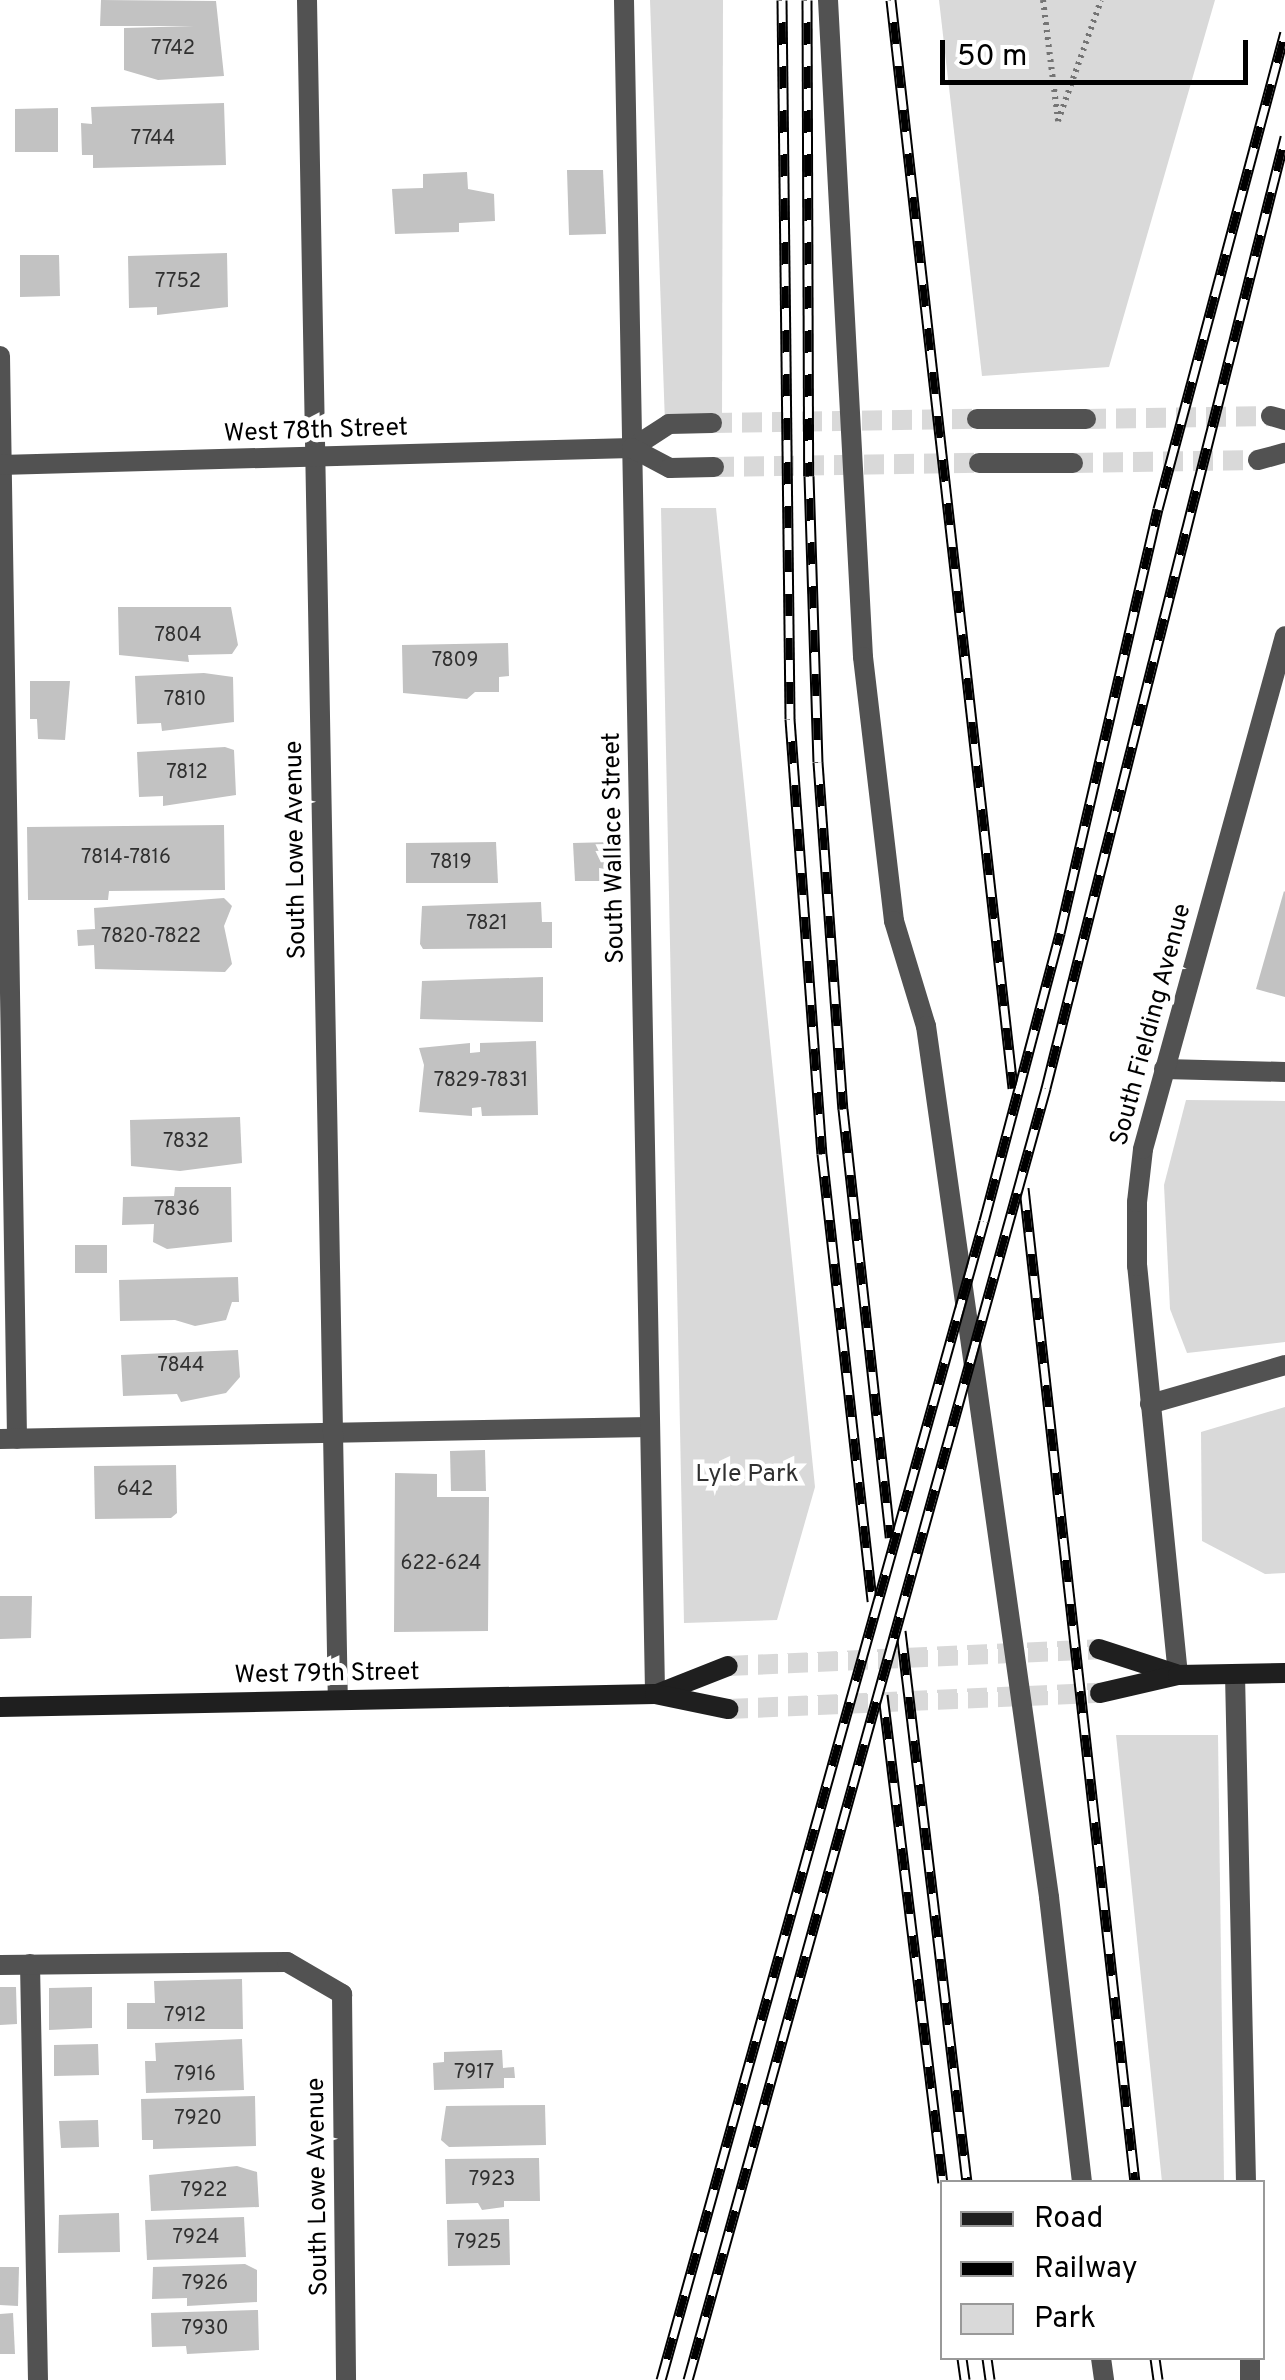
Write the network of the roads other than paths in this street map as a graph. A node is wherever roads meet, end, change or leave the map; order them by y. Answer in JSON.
{"nodes":[{"id":1,"x":307,"y":0,"type":"edge"},
{"id":2,"x":624,"y":0,"type":"edge"},
{"id":3,"x":828,"y":0,"type":"edge"},
{"id":4,"x":0,"y":356,"type":"edge"},
{"id":5,"x":978,"y":419,"type":"tunnel mouth"},
{"id":6,"x":1086,"y":419,"type":"tunnel mouth"},
{"id":7,"x":712,"y":423,"type":"tunnel mouth"},
{"id":8,"x":632,"y":448,"type":"junction"},
{"id":9,"x":1285,"y":452,"type":"edge"},
{"id":10,"x":315,"y":457,"type":"junction"},
{"id":11,"x":1258,"y":460,"type":"tunnel mouth"},
{"id":12,"x":979,"y":463,"type":"tunnel mouth"},
{"id":13,"x":1074,"y":463,"type":"tunnel mouth"},
{"id":14,"x":1,"y":465,"type":"edge"},
{"id":15,"x":714,"y":468,"type":"tunnel mouth"},
{"id":16,"x":1285,"y":636,"type":"edge"},
{"id":17,"x":1164,"y":1069,"type":"junction"},
{"id":18,"x":1285,"y":1072,"type":"edge"},
{"id":19,"x":1285,"y":1365,"type":"edge"},
{"id":20,"x":1150,"y":1404,"type":"junction"},
{"id":21,"x":650,"y":1426,"type":"junction"},
{"id":22,"x":333,"y":1433,"type":"junction"},
{"id":23,"x":8,"y":1439,"type":"edge"},
{"id":24,"x":1100,"y":1649,"type":"tunnel mouth"},
{"id":25,"x":728,"y":1666,"type":"tunnel mouth"},
{"id":26,"x":1285,"y":1673,"type":"edge"},
{"id":27,"x":1235,"y":1674,"type":"junction"},
{"id":28,"x":1178,"y":1675,"type":"junction"},
{"id":29,"x":1100,"y":1693,"type":"tunnel mouth"},
{"id":30,"x":655,"y":1694,"type":"junction"},
{"id":31,"x":338,"y":1700,"type":"junction"},
{"id":32,"x":0,"y":1707,"type":"edge"},
{"id":33,"x":728,"y":1710,"type":"tunnel mouth"},
{"id":34,"x":30,"y":1964,"type":"junction"},
{"id":35,"x":0,"y":1965,"type":"edge"},
{"id":36,"x":1082,"y":2180,"type":"edge"},
{"id":37,"x":1246,"y":2180,"type":"edge"},
{"id":38,"x":38,"y":2380,"type":"edge"},
{"id":39,"x":346,"y":2380,"type":"edge"}],
"edges":[{"from":1,"to":10,"type":"street","name":"South Lowe Avenue"},
{"from":2,"to":8,"type":"street","name":"South Wallace Street"},
{"from":3,"to":36,"type":"street"},
{"from":4,"to":14,"type":"street"},
{"from":5,"to":6,"type":"street"},
{"from":7,"to":8,"type":"street","name":"West 78th Street"},
{"from":8,"to":10,"type":"street","name":"West 78th Street"},
{"from":8,"to":15,"type":"street","name":"West 78th Street"},
{"from":8,"to":21,"type":"street","name":"South Wallace Street"},
{"from":9,"to":11,"type":"street"},
{"from":10,"to":14,"type":"street","name":"West 78th Street"},
{"from":10,"to":22,"type":"street","name":"South Lowe Avenue"},
{"from":12,"to":13,"type":"street"},
{"from":14,"to":23,"type":"street"},
{"from":16,"to":17,"type":"street","name":"South Fielding Avenue"},
{"from":17,"to":18,"type":"street"},
{"from":17,"to":20,"type":"street","name":"South Fielding Avenue"},
{"from":19,"to":20,"type":"street"},
{"from":20,"to":28,"type":"street","name":"South Fielding Avenue"},
{"from":21,"to":22,"type":"street"},
{"from":21,"to":30,"type":"street","name":"South Wallace Street"},
{"from":22,"to":23,"type":"street"},
{"from":22,"to":31,"type":"street","name":"South Lowe Avenue"},
{"from":24,"to":28,"type":"main road"},
{"from":25,"to":30,"type":"main road","name":"West 79th Street"},
{"from":26,"to":27,"type":"main road"},
{"from":27,"to":28,"type":"main road"},
{"from":27,"to":37,"type":"street"},
{"from":28,"to":29,"type":"main road"},
{"from":30,"to":31,"type":"main road","name":"West 79th Street"},
{"from":30,"to":33,"type":"main road","name":"West 79th Street"},
{"from":31,"to":32,"type":"main road","name":"West 79th Street"},
{"from":34,"to":35,"type":"street"},
{"from":34,"to":38,"type":"street"},
{"from":34,"to":39,"type":"street","name":"South Lowe Avenue"}]}
